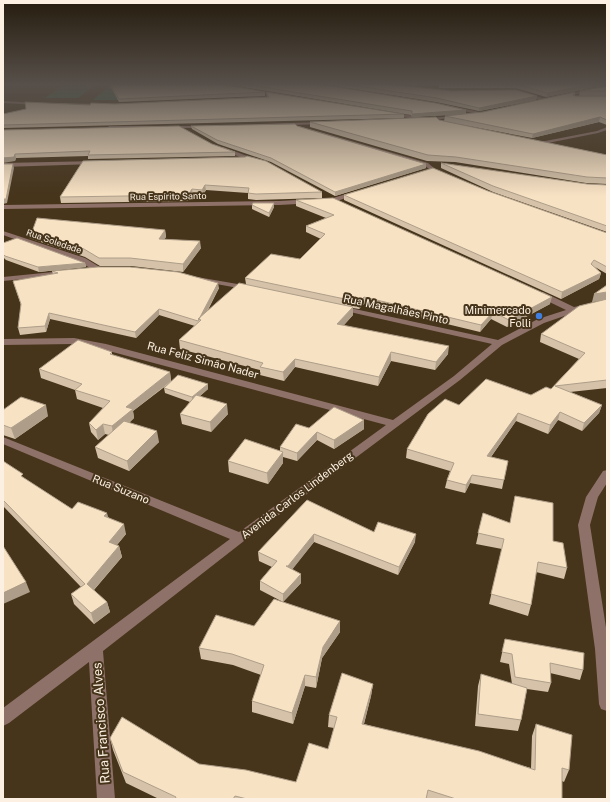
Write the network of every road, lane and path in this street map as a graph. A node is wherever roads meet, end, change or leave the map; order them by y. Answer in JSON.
{"nodes":[{"id":1,"x":434,"y":121,"type":"edge"},
{"id":2,"x":329,"y":123,"type":"edge"},
{"id":3,"x":289,"y":124,"type":"junction"},
{"id":4,"x":251,"y":125,"type":"edge"},
{"id":5,"x":450,"y":125,"type":"edge"},
{"id":6,"x":212,"y":126,"type":"edge"},
{"id":7,"x":158,"y":127,"type":"edge"},
{"id":8,"x":166,"y":127,"type":"edge"},
{"id":9,"x":104,"y":128,"type":"edge"},
{"id":10,"x":182,"y":128,"type":"junction"},
{"id":11,"x":607,"y":128,"type":"edge"},
{"id":12,"x":194,"y":134,"type":"edge"},
{"id":13,"x":531,"y":142,"type":"edge"},
{"id":14,"x":538,"y":143,"type":"junction"},
{"id":15,"x":215,"y":146,"type":"edge"},
{"id":16,"x":553,"y":146,"type":"edge"},
{"id":17,"x":251,"y":159,"type":"junction"},
{"id":18,"x":235,"y":160,"type":"edge"},
{"id":19,"x":102,"y":162,"type":"edge"},
{"id":20,"x":263,"y":162,"type":"edge"},
{"id":21,"x":426,"y":164,"type":"junction"},
{"id":22,"x":3,"y":165,"type":"edge"},
{"id":23,"x":440,"y":165,"type":"edge"},
{"id":24,"x":433,"y":170,"type":"junction"},
{"id":25,"x":425,"y":172,"type":"edge"},
{"id":26,"x":447,"y":176,"type":"edge"},
{"id":27,"x":364,"y":191,"type":"edge"},
{"id":28,"x":321,"y":193,"type":"edge"},
{"id":29,"x":334,"y":200,"type":"junction"},
{"id":30,"x":348,"y":206,"type":"edge"},
{"id":31,"x":3,"y":207,"type":"edge"},
{"id":32,"x":3,"y":233,"type":"edge"},
{"id":33,"x":85,"y":271,"type":"edge"},
{"id":34,"x":71,"y":272,"type":"edge"},
{"id":35,"x":190,"y":277,"type":"edge"},
{"id":36,"x":3,"y":279,"type":"edge"},
{"id":37,"x":255,"y":290,"type":"edge"},
{"id":38,"x":531,"y":290,"type":"edge"},
{"id":39,"x":607,"y":302,"type":"edge"},
{"id":40,"x":332,"y":306,"type":"edge"},
{"id":41,"x":573,"y":310,"type":"junction"},
{"id":42,"x":3,"y":342,"type":"edge"},
{"id":43,"x":499,"y":343,"type":"junction"},
{"id":44,"x":394,"y":424,"type":"junction"},
{"id":45,"x":3,"y":440,"type":"edge"},
{"id":46,"x":607,"y":474,"type":"edge"},
{"id":47,"x":240,"y":538,"type":"junction"},
{"id":48,"x":95,"y":647,"type":"junction"},
{"id":49,"x":607,"y":704,"type":"edge"},
{"id":50,"x":3,"y":718,"type":"edge"},
{"id":51,"x":106,"y":799,"type":"edge"}],
"edges":[{"from":1,"to":5,"type":"street"},
{"from":2,"to":3,"type":"street"},
{"from":3,"to":4,"type":"street"},
{"from":3,"to":21,"type":"street"},
{"from":6,"to":10,"type":"street"},
{"from":7,"to":9,"type":"street"},
{"from":8,"to":10,"type":"street"},
{"from":10,"to":12,"type":"street"},
{"from":11,"to":14,"type":"street"},
{"from":13,"to":14,"type":"street"},
{"from":14,"to":16,"type":"street"},
{"from":15,"to":17,"type":"street"},
{"from":17,"to":18,"type":"street"},
{"from":17,"to":20,"type":"street"},
{"from":19,"to":22,"type":"street"},
{"from":21,"to":23,"type":"street"},
{"from":21,"to":24,"type":"street"},
{"from":24,"to":25,"type":"street"},
{"from":24,"to":26,"type":"street"},
{"from":27,"to":29,"type":"street"},
{"from":28,"to":29,"type":"street"},
{"from":29,"to":30,"type":"street"},
{"from":29,"to":31,"type":"street","name":"Rua Espírito Santo"},
{"from":32,"to":33,"type":"street","name":"Rua Soledade"},
{"from":34,"to":36,"type":"street"},
{"from":35,"to":37,"type":"street"},
{"from":38,"to":41,"type":"street"},
{"from":39,"to":41,"type":"street","name":"Avenida Carlos Lindenberg"},
{"from":40,"to":43,"type":"street","name":"Rua Magalhães Pinto"},
{"from":41,"to":43,"type":"street","name":"Avenida Carlos Lindenberg"},
{"from":42,"to":44,"type":"street","name":"Rua Feliz Simão Nader"},
{"from":43,"to":44,"type":"street","name":"Avenida Carlos Lindenberg"},
{"from":44,"to":47,"type":"street","name":"Avenida Carlos Lindenberg"},
{"from":45,"to":47,"type":"street","name":"Rua Suzano"},
{"from":46,"to":49,"type":"street"},
{"from":47,"to":48,"type":"street","name":"Avenida Carlos Lindenberg"},
{"from":48,"to":50,"type":"street","name":"Avenida Carlos Lindenberg"},
{"from":48,"to":51,"type":"street","name":"Rua Francisco Alves"}]}
